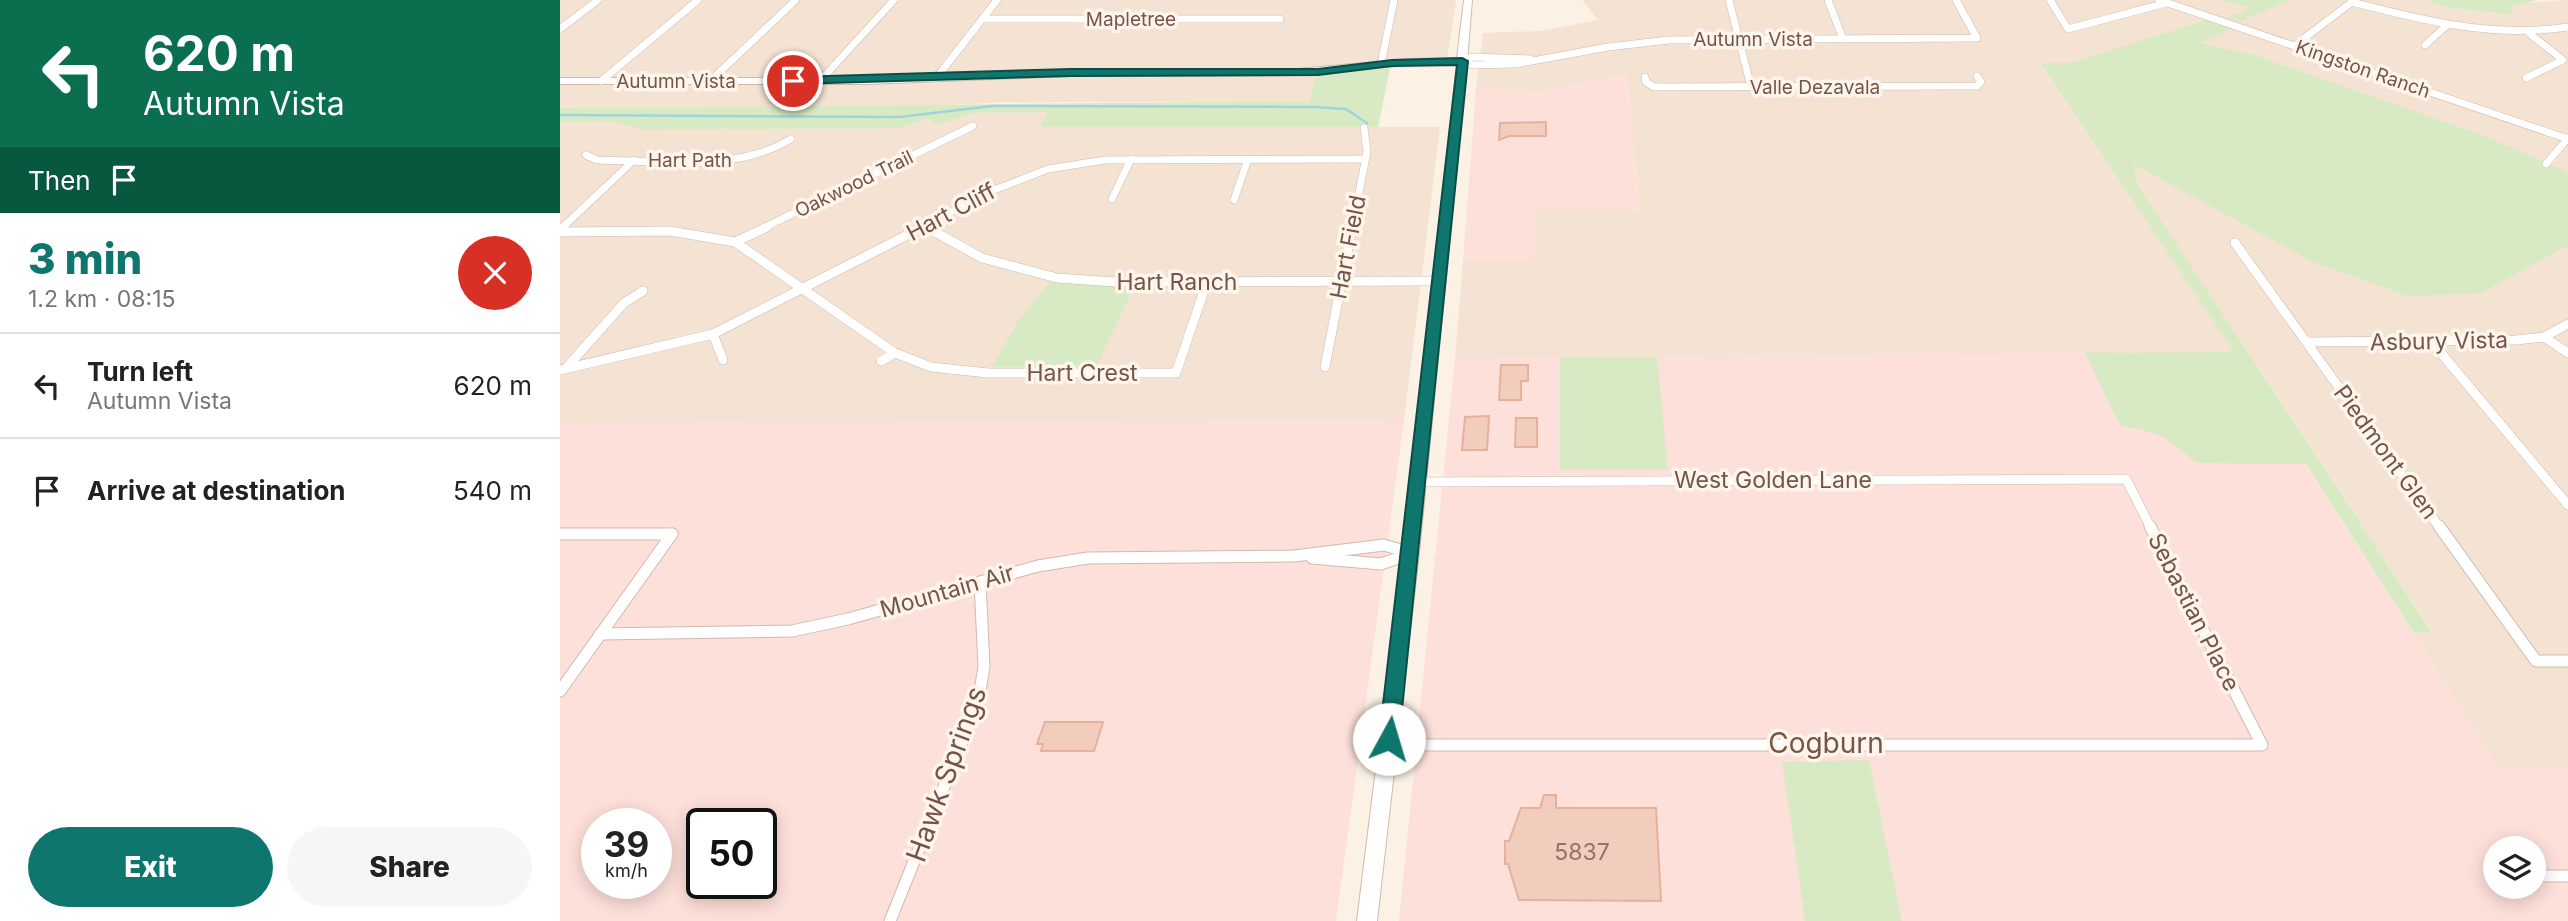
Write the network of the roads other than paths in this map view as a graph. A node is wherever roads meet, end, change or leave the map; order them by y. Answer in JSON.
{"nodes":[{"id":1,"x":598,"y":0,"type":"edge"},
{"id":2,"x":698,"y":0,"type":"edge"},
{"id":3,"x":796,"y":0,"type":"edge"},
{"id":4,"x":894,"y":0,"type":"edge"},
{"id":5,"x":998,"y":0,"type":"edge"},
{"id":6,"x":1394,"y":0,"type":"edge"},
{"id":7,"x":1468,"y":0,"type":"edge"},
{"id":8,"x":1730,"y":0,"type":"edge"},
{"id":9,"x":1828,"y":0,"type":"edge"},
{"id":10,"x":1956,"y":0,"type":"edge"},
{"id":11,"x":2050,"y":0,"type":"edge"},
{"id":12,"x":2158,"y":0,"type":"edge"},
{"id":13,"x":2166,"y":3,"type":"junction"},
{"id":14,"x":982,"y":19,"type":"junction"},
{"id":15,"x":1280,"y":19,"type":"dead end"},
{"id":16,"x":2445,"y":27,"type":"junction"},
{"id":17,"x":2568,"y":27,"type":"edge"},
{"id":18,"x":560,"y":29,"type":"edge"},
{"id":19,"x":2530,"y":34,"type":"junction"},
{"id":20,"x":1739,"y":39,"type":"junction"},
{"id":21,"x":1843,"y":39,"type":"junction"},
{"id":22,"x":2426,"y":45,"type":"dead end"},
{"id":23,"x":2294,"y":46,"type":"junction"},
{"id":24,"x":1462,"y":61,"type":"junction"},
{"id":25,"x":1381,"y":65,"type":"junction"},
{"id":26,"x":1977,"y":76,"type":"dead end"},
{"id":27,"x":937,"y":77,"type":"junction"},
{"id":28,"x":1645,"y":77,"type":"dead end"},
{"id":29,"x":2526,"y":78,"type":"dead end"},
{"id":30,"x":820,"y":80,"type":"junction"},
{"id":31,"x":560,"y":81,"type":"edge"},
{"id":32,"x":601,"y":81,"type":"junction"},
{"id":33,"x":710,"y":81,"type":"junction"},
{"id":34,"x":1751,"y":87,"type":"junction"},
{"id":35,"x":973,"y":126,"type":"dead end"},
{"id":36,"x":1364,"y":128,"type":"dead end"},
{"id":37,"x":791,"y":139,"type":"dead end"},
{"id":38,"x":2568,"y":139,"type":"edge"},
{"id":39,"x":586,"y":155,"type":"dead end"},
{"id":40,"x":1131,"y":159,"type":"junction"},
{"id":41,"x":1248,"y":159,"type":"junction"},
{"id":42,"x":1366,"y":159,"type":"junction"},
{"id":43,"x":634,"y":160,"type":"junction"},
{"id":44,"x":2546,"y":164,"type":"dead end"},
{"id":45,"x":1112,"y":199,"type":"dead end"},
{"id":46,"x":1234,"y":201,"type":"dead end"},
{"id":47,"x":925,"y":226,"type":"junction"},
{"id":48,"x":560,"y":231,"type":"edge"},
{"id":49,"x":735,"y":242,"type":"junction"},
{"id":50,"x":2235,"y":243,"type":"dead end"},
{"id":51,"x":1441,"y":281,"type":"junction"},
{"id":52,"x":1207,"y":282,"type":"junction"},
{"id":53,"x":1341,"y":282,"type":"junction"},
{"id":54,"x":803,"y":290,"type":"junction"},
{"id":55,"x":643,"y":291,"type":"dead end"},
{"id":56,"x":2568,"y":324,"type":"edge"},
{"id":57,"x":713,"y":334,"type":"junction"},
{"id":58,"x":2544,"y":337,"type":"junction"},
{"id":59,"x":2431,"y":341,"type":"junction"},
{"id":60,"x":2307,"y":342,"type":"junction"},
{"id":61,"x":895,"y":353,"type":"junction"},
{"id":62,"x":2568,"y":353,"type":"edge"},
{"id":63,"x":723,"y":360,"type":"dead end"},
{"id":64,"x":881,"y":361,"type":"dead end"},
{"id":65,"x":1325,"y":366,"type":"dead end"},
{"id":66,"x":563,"y":369,"type":"edge"},
{"id":67,"x":2126,"y":479,"type":"joint"},
{"id":68,"x":1419,"y":482,"type":"junction"},
{"id":69,"x":2568,"y":505,"type":"edge"},
{"id":70,"x":560,"y":534,"type":"edge"},
{"id":71,"x":1411,"y":553,"type":"junction"},
{"id":72,"x":1294,"y":556,"type":"junction"},
{"id":73,"x":980,"y":582,"type":"junction"},
{"id":74,"x":600,"y":634,"type":"junction"},
{"id":75,"x":2568,"y":661,"type":"edge"},
{"id":76,"x":560,"y":691,"type":"edge"},
{"id":77,"x":1389,"y":739,"type":"junction"},
{"id":78,"x":2262,"y":745,"type":"joint"},
{"id":79,"x":2546,"y":876,"type":"dead end"},
{"id":80,"x":2568,"y":876,"type":"edge"},
{"id":81,"x":890,"y":921,"type":"edge"},
{"id":82,"x":1367,"y":921,"type":"edge"}],
"edges":[{"from":1,"to":18,"type":"street"},
{"from":2,"to":32,"type":"street"},
{"from":3,"to":33,"type":"street"},
{"from":4,"to":30,"type":"street"},
{"from":5,"to":14,"type":"street"},
{"from":6,"to":25,"type":"street"},
{"from":7,"to":24,"type":"main road"},
{"from":8,"to":20,"type":"street"},
{"from":9,"to":21,"type":"street"},
{"from":10,"to":21,"type":"street","name":"Autumn Vista"},
{"from":11,"to":13,"type":"street"},
{"from":12,"to":13,"type":"street","name":"Kingston Ranch"},
{"from":13,"to":23,"type":"street","name":"Kingston Ranch"},
{"from":14,"to":15,"type":"street","name":"Mapletree"},
{"from":14,"to":27,"type":"street"},
{"from":16,"to":19,"type":"street"},
{"from":16,"to":22,"type":"street"},
{"from":16,"to":23,"type":"street"},
{"from":17,"to":19,"type":"street"},
{"from":19,"to":29,"type":"street"},
{"from":20,"to":21,"type":"street","name":"Autumn Vista"},
{"from":20,"to":24,"type":"street","name":"Autumn Vista"},
{"from":20,"to":34,"type":"street"},
{"from":23,"to":38,"type":"street","name":"Kingston Ranch"},
{"from":24,"to":25,"type":"main road","name":"Autumn Vista"},
{"from":24,"to":51,"type":"main road"},
{"from":25,"to":27,"type":"main road","name":"Autumn Vista"},
{"from":26,"to":34,"type":"street","name":"Valle Dezavala"},
{"from":27,"to":30,"type":"main road","name":"Autumn Vista"},
{"from":28,"to":34,"type":"street","name":"Valle Dezavala"},
{"from":30,"to":33,"type":"main road","name":"Autumn Vista"},
{"from":31,"to":32,"type":"main road","name":"Autumn Vista"},
{"from":32,"to":33,"type":"main road","name":"Autumn Vista"},
{"from":35,"to":49,"type":"street","name":"Oakwood Trail"},
{"from":36,"to":42,"type":"street","name":"Hart Field"},
{"from":37,"to":43,"type":"street","name":"Hart Path"},
{"from":38,"to":44,"type":"street"},
{"from":39,"to":43,"type":"street","name":"Hart Path"},
{"from":40,"to":41,"type":"street","name":"Hart Cliff"},
{"from":40,"to":45,"type":"street"},
{"from":40,"to":47,"type":"street","name":"Hart Cliff"},
{"from":41,"to":42,"type":"street","name":"Hart Cliff"},
{"from":41,"to":46,"type":"street"},
{"from":42,"to":53,"type":"street","name":"Hart Field"},
{"from":43,"to":48,"type":"street"},
{"from":47,"to":52,"type":"street","name":"Hart Ranch"},
{"from":47,"to":54,"type":"street","name":"Hart Cliff"},
{"from":48,"to":49,"type":"street","name":"Hart Crest"},
{"from":49,"to":54,"type":"street","name":"Hart Crest"},
{"from":50,"to":60,"type":"street","name":"Piedmont Glen"},
{"from":51,"to":53,"type":"street","name":"Hart Ranch"},
{"from":51,"to":68,"type":"main road"},
{"from":52,"to":53,"type":"street","name":"Hart Ranch"},
{"from":52,"to":61,"type":"street","name":"Hart Crest"},
{"from":53,"to":65,"type":"street","name":"Hart Field"},
{"from":54,"to":57,"type":"street","name":"Hart Cliff"},
{"from":54,"to":61,"type":"street","name":"Hart Crest"},
{"from":55,"to":66,"type":"street"},
{"from":56,"to":58,"type":"street","name":"Asbury Vista"},
{"from":57,"to":63,"type":"street"},
{"from":57,"to":66,"type":"street","name":"Hart Cliff"},
{"from":58,"to":59,"type":"street","name":"Asbury Vista"},
{"from":58,"to":62,"type":"street"},
{"from":59,"to":60,"type":"street","name":"Asbury Vista"},
{"from":59,"to":69,"type":"street"},
{"from":60,"to":75,"type":"street","name":"Piedmont Glen"},
{"from":61,"to":64,"type":"street"},
{"from":67,"to":68,"type":"street","name":"West Golden Lane"},
{"from":67,"to":78,"type":"street","name":"Sebastian Place"},
{"from":68,"to":71,"type":"main road"},
{"from":70,"to":74,"type":"street"},
{"from":71,"to":72,"type":"street","name":"Mountain Air"},
{"from":71,"to":72,"type":"street","name":"Mountain Air"},
{"from":71,"to":77,"type":"main road"},
{"from":72,"to":73,"type":"street","name":"Mountain Air"},
{"from":73,"to":74,"type":"street","name":"Mountain Air"},
{"from":73,"to":81,"type":"street","name":"Hawk Springs"},
{"from":74,"to":76,"type":"street"},
{"from":77,"to":78,"type":"street","name":"Cogburn"},
{"from":77,"to":82,"type":"main road"},
{"from":79,"to":80,"type":"street"}]}
